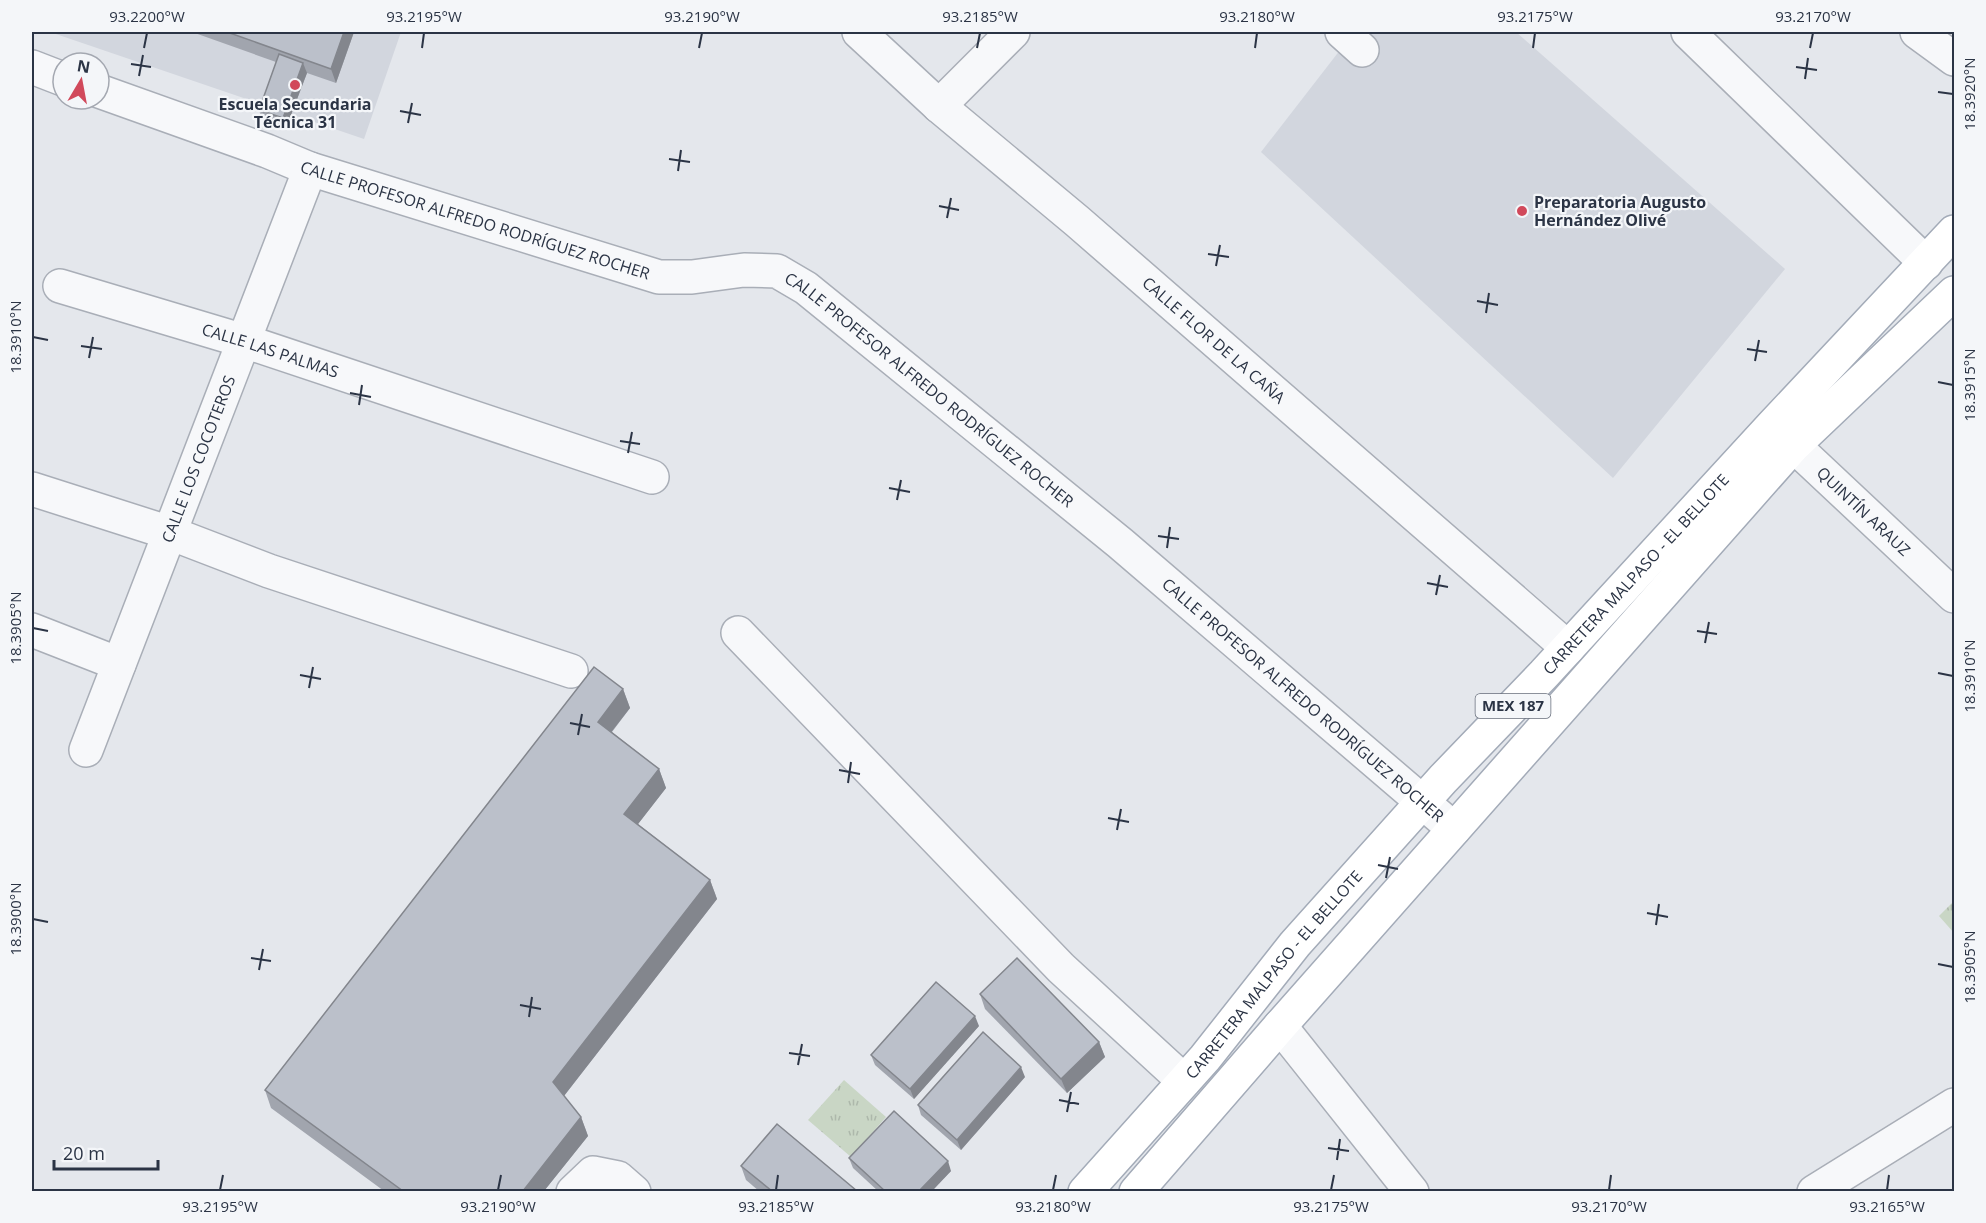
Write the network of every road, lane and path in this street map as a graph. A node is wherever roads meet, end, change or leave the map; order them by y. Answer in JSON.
{"nodes":[{"id":1,"x":859,"y":32,"type":"edge"},
{"id":2,"x":1013,"y":32,"type":"edge"},
{"id":3,"x":1688,"y":32,"type":"edge"},
{"id":4,"x":1917,"y":32,"type":"edge"},
{"id":5,"x":1954,"y":59,"type":"edge"},
{"id":6,"x":32,"y":67,"type":"edge"},
{"id":7,"x":51,"y":74,"type":"edge"},
{"id":8,"x":111,"y":95,"type":"edge"},
{"id":9,"x":939,"y":106,"type":"junction"},
{"id":10,"x":310,"y":169,"type":"junction"},
{"id":11,"x":1954,"y":232,"type":"edge"},
{"id":12,"x":1926,"y":263,"type":"junction"},
{"id":13,"x":60,"y":286,"type":"dead end"},
{"id":14,"x":1954,"y":292,"type":"edge"},
{"id":15,"x":244,"y":341,"type":"junction"},
{"id":16,"x":1783,"y":436,"type":"junction"},
{"id":17,"x":652,"y":477,"type":"dead end"},
{"id":18,"x":32,"y":489,"type":"edge"},
{"id":19,"x":170,"y":533,"type":"junction"},
{"id":20,"x":1954,"y":596,"type":"edge"},
{"id":21,"x":32,"y":630,"type":"edge"},
{"id":22,"x":738,"y":633,"type":"dead end"},
{"id":23,"x":1568,"y":648,"type":"junction"},
{"id":24,"x":119,"y":664,"type":"junction"},
{"id":25,"x":571,"y":671,"type":"dead end"},
{"id":26,"x":86,"y":750,"type":"dead end"},
{"id":27,"x":1423,"y":802,"type":"junction"},
{"id":28,"x":1454,"y":829,"type":"junction"},
{"id":29,"x":1280,"y":1026,"type":"junction"},
{"id":30,"x":1184,"y":1081,"type":"junction"},
{"id":31,"x":1954,"y":1105,"type":"edge"},
{"id":32,"x":573,"y":1191,"type":"edge"},
{"id":33,"x":634,"y":1191,"type":"edge"},
{"id":34,"x":1085,"y":1191,"type":"edge"},
{"id":35,"x":1136,"y":1191,"type":"edge"},
{"id":36,"x":1412,"y":1191,"type":"edge"},
{"id":37,"x":1814,"y":1191,"type":"edge"}],
"edges":[{"from":1,"to":9,"type":"street","name":"CALLE FLOR DE LA CAÑA"},
{"from":2,"to":9,"type":"street"},
{"from":3,"to":12,"type":"street"},
{"from":4,"to":5,"type":"street"},
{"from":6,"to":7,"type":"street"},
{"from":8,"to":10,"type":"street","name":"CALLE PROFESOR ALFREDO RODRÍGUEZ ROCHER"},
{"from":9,"to":23,"type":"street","name":"CALLE FLOR DE LA CAÑA"},
{"from":10,"to":15,"type":"street","name":"CALLE LOS COCOTEROS"},
{"from":10,"to":27,"type":"street","name":"CALLE PROFESOR ALFREDO RODRÍGUEZ ROCHER"},
{"from":11,"to":12,"type":"main road","name":"CARRETERA MALPASO - EL BELLOTE","number":"MEX 187"},
{"from":12,"to":16,"type":"main road","name":"CARRETERA MALPASO - EL BELLOTE","number":"MEX 187"},
{"from":13,"to":15,"type":"street","name":"CALLE LAS PALMAS"},
{"from":14,"to":16,"type":"main road","name":"CARRETERA MALPASO - EL BELLOTE","number":"MEX 187"},
{"from":15,"to":17,"type":"street","name":"CALLE LAS PALMAS"},
{"from":15,"to":19,"type":"street","name":"CALLE LOS COCOTEROS"},
{"from":16,"to":20,"type":"street","name":"QUINTÍN ARAUZ"},
{"from":16,"to":23,"type":"main road","name":"CARRETERA MALPASO - EL BELLOTE","number":"MEX 187"},
{"from":16,"to":28,"type":"main road","name":"CARRETERA MALPASO - EL BELLOTE","number":"MEX 187"},
{"from":18,"to":19,"type":"street"},
{"from":19,"to":24,"type":"street","name":"CALLE LOS COCOTEROS"},
{"from":19,"to":25,"type":"street"},
{"from":21,"to":24,"type":"street"},
{"from":22,"to":30,"type":"street"},
{"from":23,"to":27,"type":"main road","name":"CARRETERA MALPASO - EL BELLOTE","number":"MEX 187"},
{"from":24,"to":26,"type":"street","name":"CALLE LOS COCOTEROS"},
{"from":27,"to":28,"type":"street","name":"CALLE PROFESOR ALFREDO RODRÍGUEZ ROCHER"},
{"from":27,"to":30,"type":"main road","name":"CARRETERA MALPASO - EL BELLOTE","number":"MEX 187"},
{"from":28,"to":29,"type":"main road","name":"CARRETERA MALPASO - EL BELLOTE","number":"MEX 187"},
{"from":29,"to":35,"type":"main road","name":"CARRETERA MALPASO - EL BELLOTE","number":"MEX 187"},
{"from":29,"to":36,"type":"street"},
{"from":30,"to":34,"type":"main road","name":"CARRETERA MALPASO - EL BELLOTE","number":"MEX 187"},
{"from":31,"to":37,"type":"street"},
{"from":32,"to":33,"type":"street"}]}
